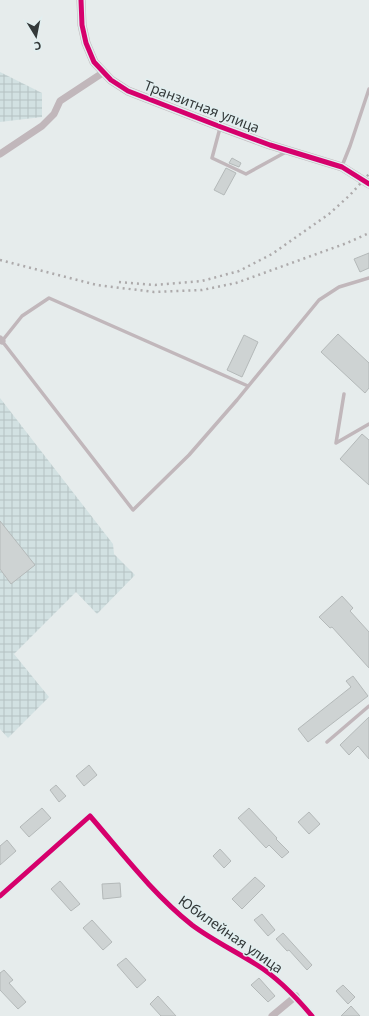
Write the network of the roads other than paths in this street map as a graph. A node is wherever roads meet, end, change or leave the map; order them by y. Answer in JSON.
{"nodes":[{"id":1,"x":81,"y":0,"type":"edge"},
{"id":2,"x":104,"y":72,"type":"junction"},
{"id":3,"x":369,"y":90,"type":"edge"},
{"id":4,"x":221,"y":127,"type":"junction"},
{"id":5,"x":289,"y":150,"type":"junction"},
{"id":6,"x":0,"y":154,"type":"edge"},
{"id":7,"x":342,"y":167,"type":"junction"},
{"id":8,"x":369,"y":184,"type":"edge"},
{"id":9,"x":369,"y":278,"type":"edge"},
{"id":10,"x":1,"y":340,"type":"edge"},
{"id":11,"x":248,"y":386,"type":"junction"},
{"id":12,"x":344,"y":394,"type":"dead end"},
{"id":13,"x":369,"y":424,"type":"edge"},
{"id":14,"x":369,"y":706,"type":"edge"},
{"id":15,"x":327,"y":742,"type":"dead end"},
{"id":16,"x":0,"y":896,"type":"edge"},
{"id":17,"x":296,"y":996,"type":"junction"},
{"id":18,"x":272,"y":1016,"type":"edge"},
{"id":19,"x":312,"y":1016,"type":"edge"}],
"edges":[{"from":1,"to":2,"type":"street","name":"Транзитная улица"},
{"from":2,"to":4,"type":"street","name":"Транзитная улица"},
{"from":2,"to":6,"type":"street"},
{"from":3,"to":7,"type":"lane"},
{"from":4,"to":5,"type":"street","name":"Транзитная улица"},
{"from":4,"to":5,"type":"lane"},
{"from":5,"to":7,"type":"street","name":"Транзитная улица"},
{"from":7,"to":8,"type":"street","name":"Транзитная улица"},
{"from":9,"to":11,"type":"lane"},
{"from":10,"to":11,"type":"lane"},
{"from":10,"to":11,"type":"lane"},
{"from":12,"to":13,"type":"lane"},
{"from":14,"to":15,"type":"lane"},
{"from":16,"to":17,"type":"street","name":"Юбилейная улица"},
{"from":17,"to":18,"type":"street"},
{"from":17,"to":19,"type":"street","name":"Юбилейная улица"}]}
